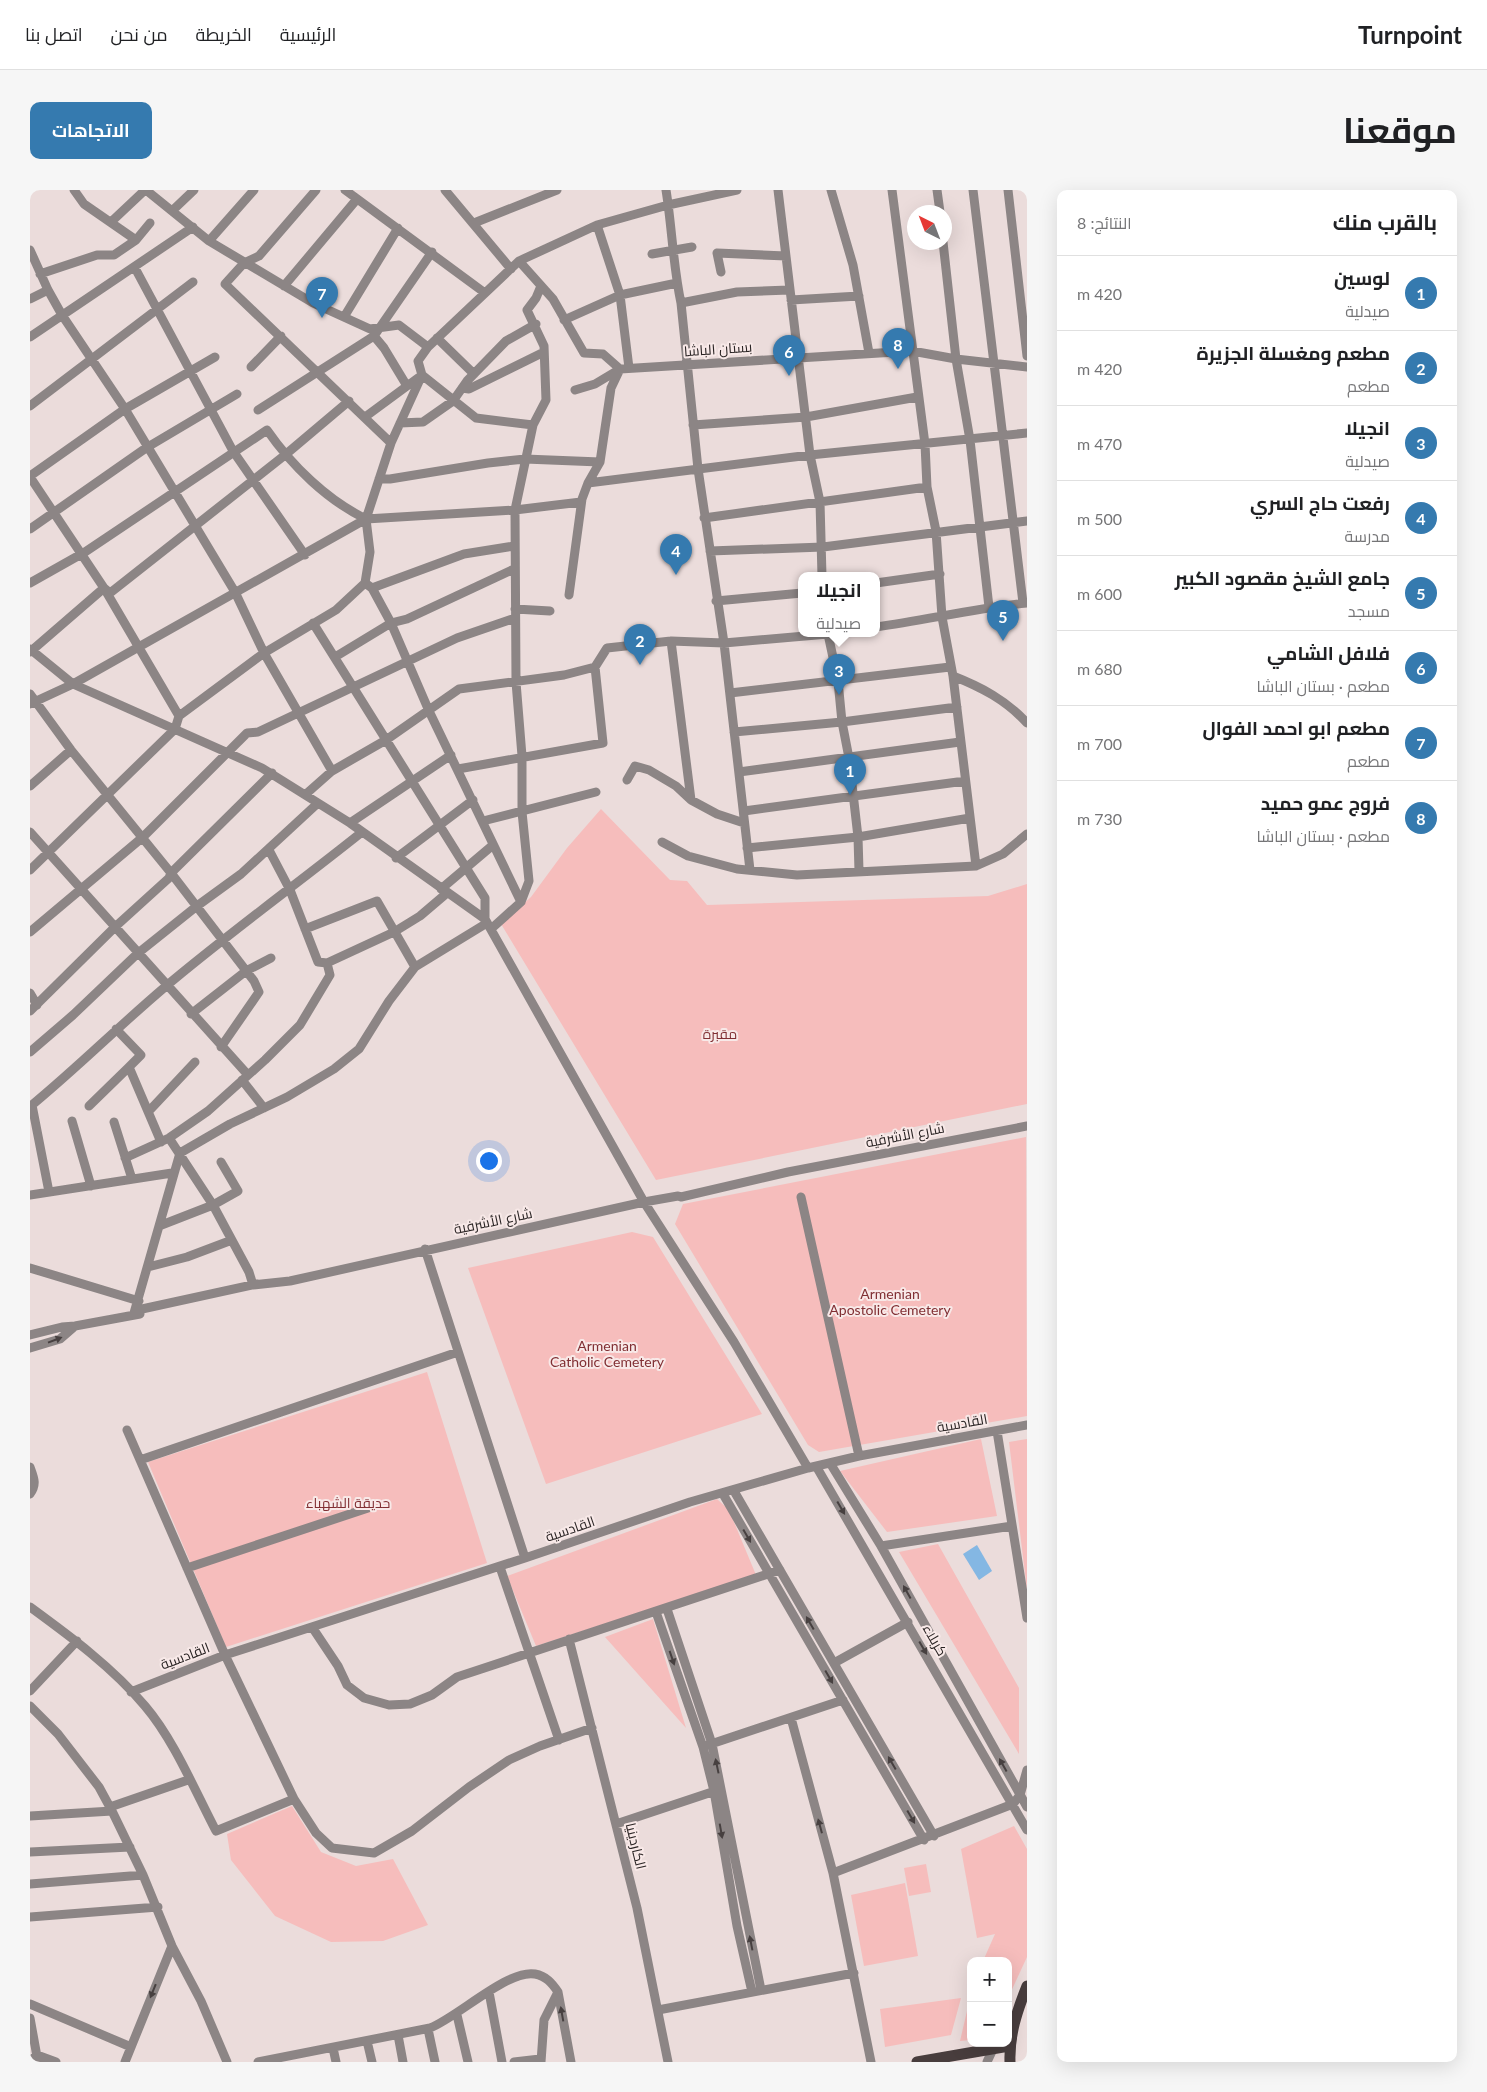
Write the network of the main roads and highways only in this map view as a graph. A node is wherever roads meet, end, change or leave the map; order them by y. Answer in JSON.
{"nodes":[{"id":1,"x":1027,"y":1986,"type":"edge"},
{"id":2,"x":1012,"y":2034,"type":"edge"},
{"id":3,"x":1004,"y":2047,"type":"edge"},
{"id":4,"x":1009,"y":2047,"type":"edge"},
{"id":5,"x":917,"y":2062,"type":"edge"},
{"id":6,"x":1010,"y":2062,"type":"edge"}],
"edges":[{"from":1,"to":2,"type":"main road"},
{"from":3,"to":5,"type":"main road"},
{"from":4,"to":6,"type":"main road"}]}
